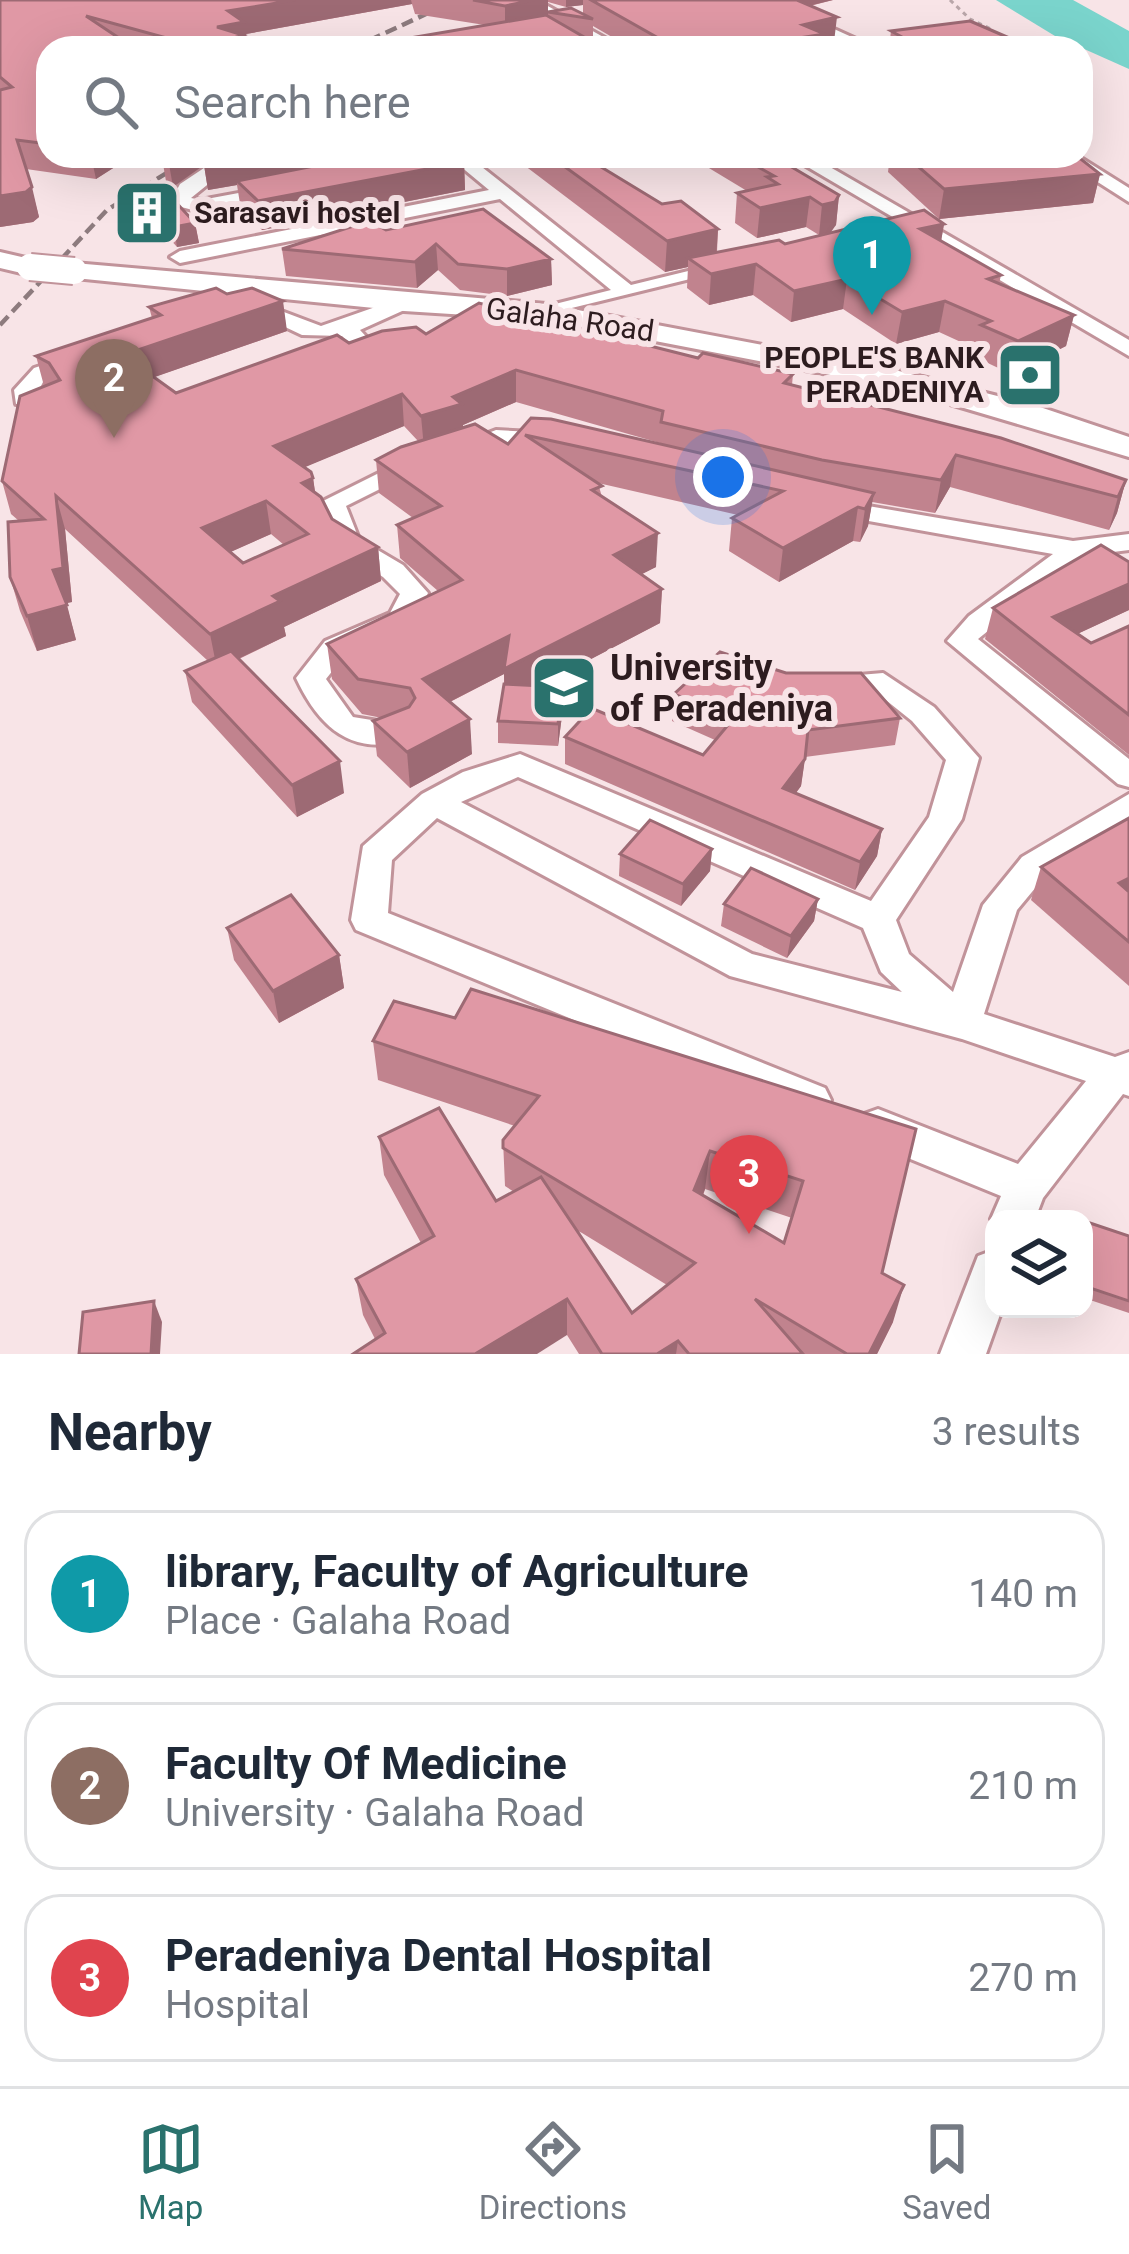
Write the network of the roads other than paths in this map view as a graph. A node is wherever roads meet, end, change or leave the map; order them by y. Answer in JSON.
{"nodes":[{"id":1,"x":527,"y":0,"type":"edge"},
{"id":2,"x":759,"y":0,"type":"edge"},
{"id":3,"x":600,"y":36,"type":"edge"},
{"id":4,"x":841,"y":36,"type":"edge"},
{"id":5,"x":216,"y":168,"type":"edge"},
{"id":6,"x":473,"y":168,"type":"edge"},
{"id":7,"x":815,"y":168,"type":"edge"},
{"id":8,"x":1085,"y":168,"type":"edge"},
{"id":9,"x":294,"y":188,"type":"edge"},
{"id":10,"x":503,"y":193,"type":"junction"},
{"id":11,"x":1129,"y":196,"type":"edge"},
{"id":12,"x":180,"y":257,"type":"dead end"},
{"id":13,"x":0,"y":260,"type":"edge"},
{"id":14,"x":736,"y":266,"type":"edge"},
{"id":15,"x":626,"y":292,"type":"junction"},
{"id":16,"x":404,"y":303,"type":"junction"},
{"id":17,"x":214,"y":307,"type":"edge"},
{"id":18,"x":546,"y":311,"type":"junction"},
{"id":19,"x":1129,"y":323,"type":"edge"},
{"id":20,"x":346,"y":328,"type":"junction"},
{"id":21,"x":1099,"y":332,"type":"junction"},
{"id":22,"x":446,"y":333,"type":"edge"},
{"id":23,"x":584,"y":345,"type":"edge"},
{"id":24,"x":416,"y":348,"type":"edge"},
{"id":25,"x":1129,"y":350,"type":"edge"},
{"id":26,"x":94,"y":354,"type":"edge"},
{"id":27,"x":23,"y":400,"type":"edge"},
{"id":28,"x":574,"y":445,"type":"edge"},
{"id":29,"x":1129,"y":447,"type":"edge"},
{"id":30,"x":817,"y":505,"type":"edge"},
{"id":31,"x":1129,"y":542,"type":"edge"},
{"id":32,"x":1073,"y":549,"type":"junction"},
{"id":33,"x":800,"y":685,"type":"edge"},
{"id":34,"x":398,"y":733,"type":"edge"},
{"id":35,"x":1129,"y":776,"type":"edge"},
{"id":36,"x":434,"y":802,"type":"junction"},
{"id":37,"x":1129,"y":806,"type":"edge"},
{"id":38,"x":878,"y":919,"type":"junction"},
{"id":39,"x":962,"y":1023,"type":"junction"},
{"id":40,"x":1124,"y":1074,"type":"edge"},
{"id":41,"x":1020,"y":1203,"type":"edge"},
{"id":42,"x":985,"y":1294,"type":"edge"},
{"id":43,"x":963,"y":1354,"type":"edge"}],
"edges":[{"from":1,"to":3,"type":"lane"},
{"from":2,"to":4,"type":"lane"},
{"from":5,"to":9,"type":"lane"},
{"from":6,"to":10,"type":"lane"},
{"from":7,"to":21,"type":"lane"},
{"from":8,"to":11,"type":"lane"},
{"from":10,"to":12,"type":"lane"},
{"from":10,"to":15,"type":"lane"},
{"from":13,"to":16,"type":"main road","name":"Galaha Road","bridge":true},
{"from":14,"to":15,"type":"lane"},
{"from":15,"to":18,"type":"lane"},
{"from":16,"to":18,"type":"main road","name":"Galaha Road"},
{"from":16,"to":20,"type":"lane"},
{"from":17,"to":20,"type":"lane"},
{"from":18,"to":29,"type":"main road","name":"Galaha Road"},
{"from":19,"to":21,"type":"lane"},
{"from":20,"to":24,"type":"lane"},
{"from":21,"to":25,"type":"lane"},
{"from":22,"to":23,"type":"lane"},
{"from":26,"to":27,"type":"lane"},
{"from":28,"to":34,"type":"lane"},
{"from":30,"to":32,"type":"lane"},
{"from":31,"to":32,"type":"lane"},
{"from":32,"to":35,"type":"lane"},
{"from":33,"to":38,"type":"lane"},
{"from":36,"to":38,"type":"lane"},
{"from":36,"to":39,"type":"lane"},
{"from":36,"to":41,"type":"lane"},
{"from":37,"to":39,"type":"lane"},
{"from":38,"to":39,"type":"lane"},
{"from":39,"to":40,"type":"lane"},
{"from":40,"to":41,"type":"lane"},
{"from":42,"to":43,"type":"lane"}]}
